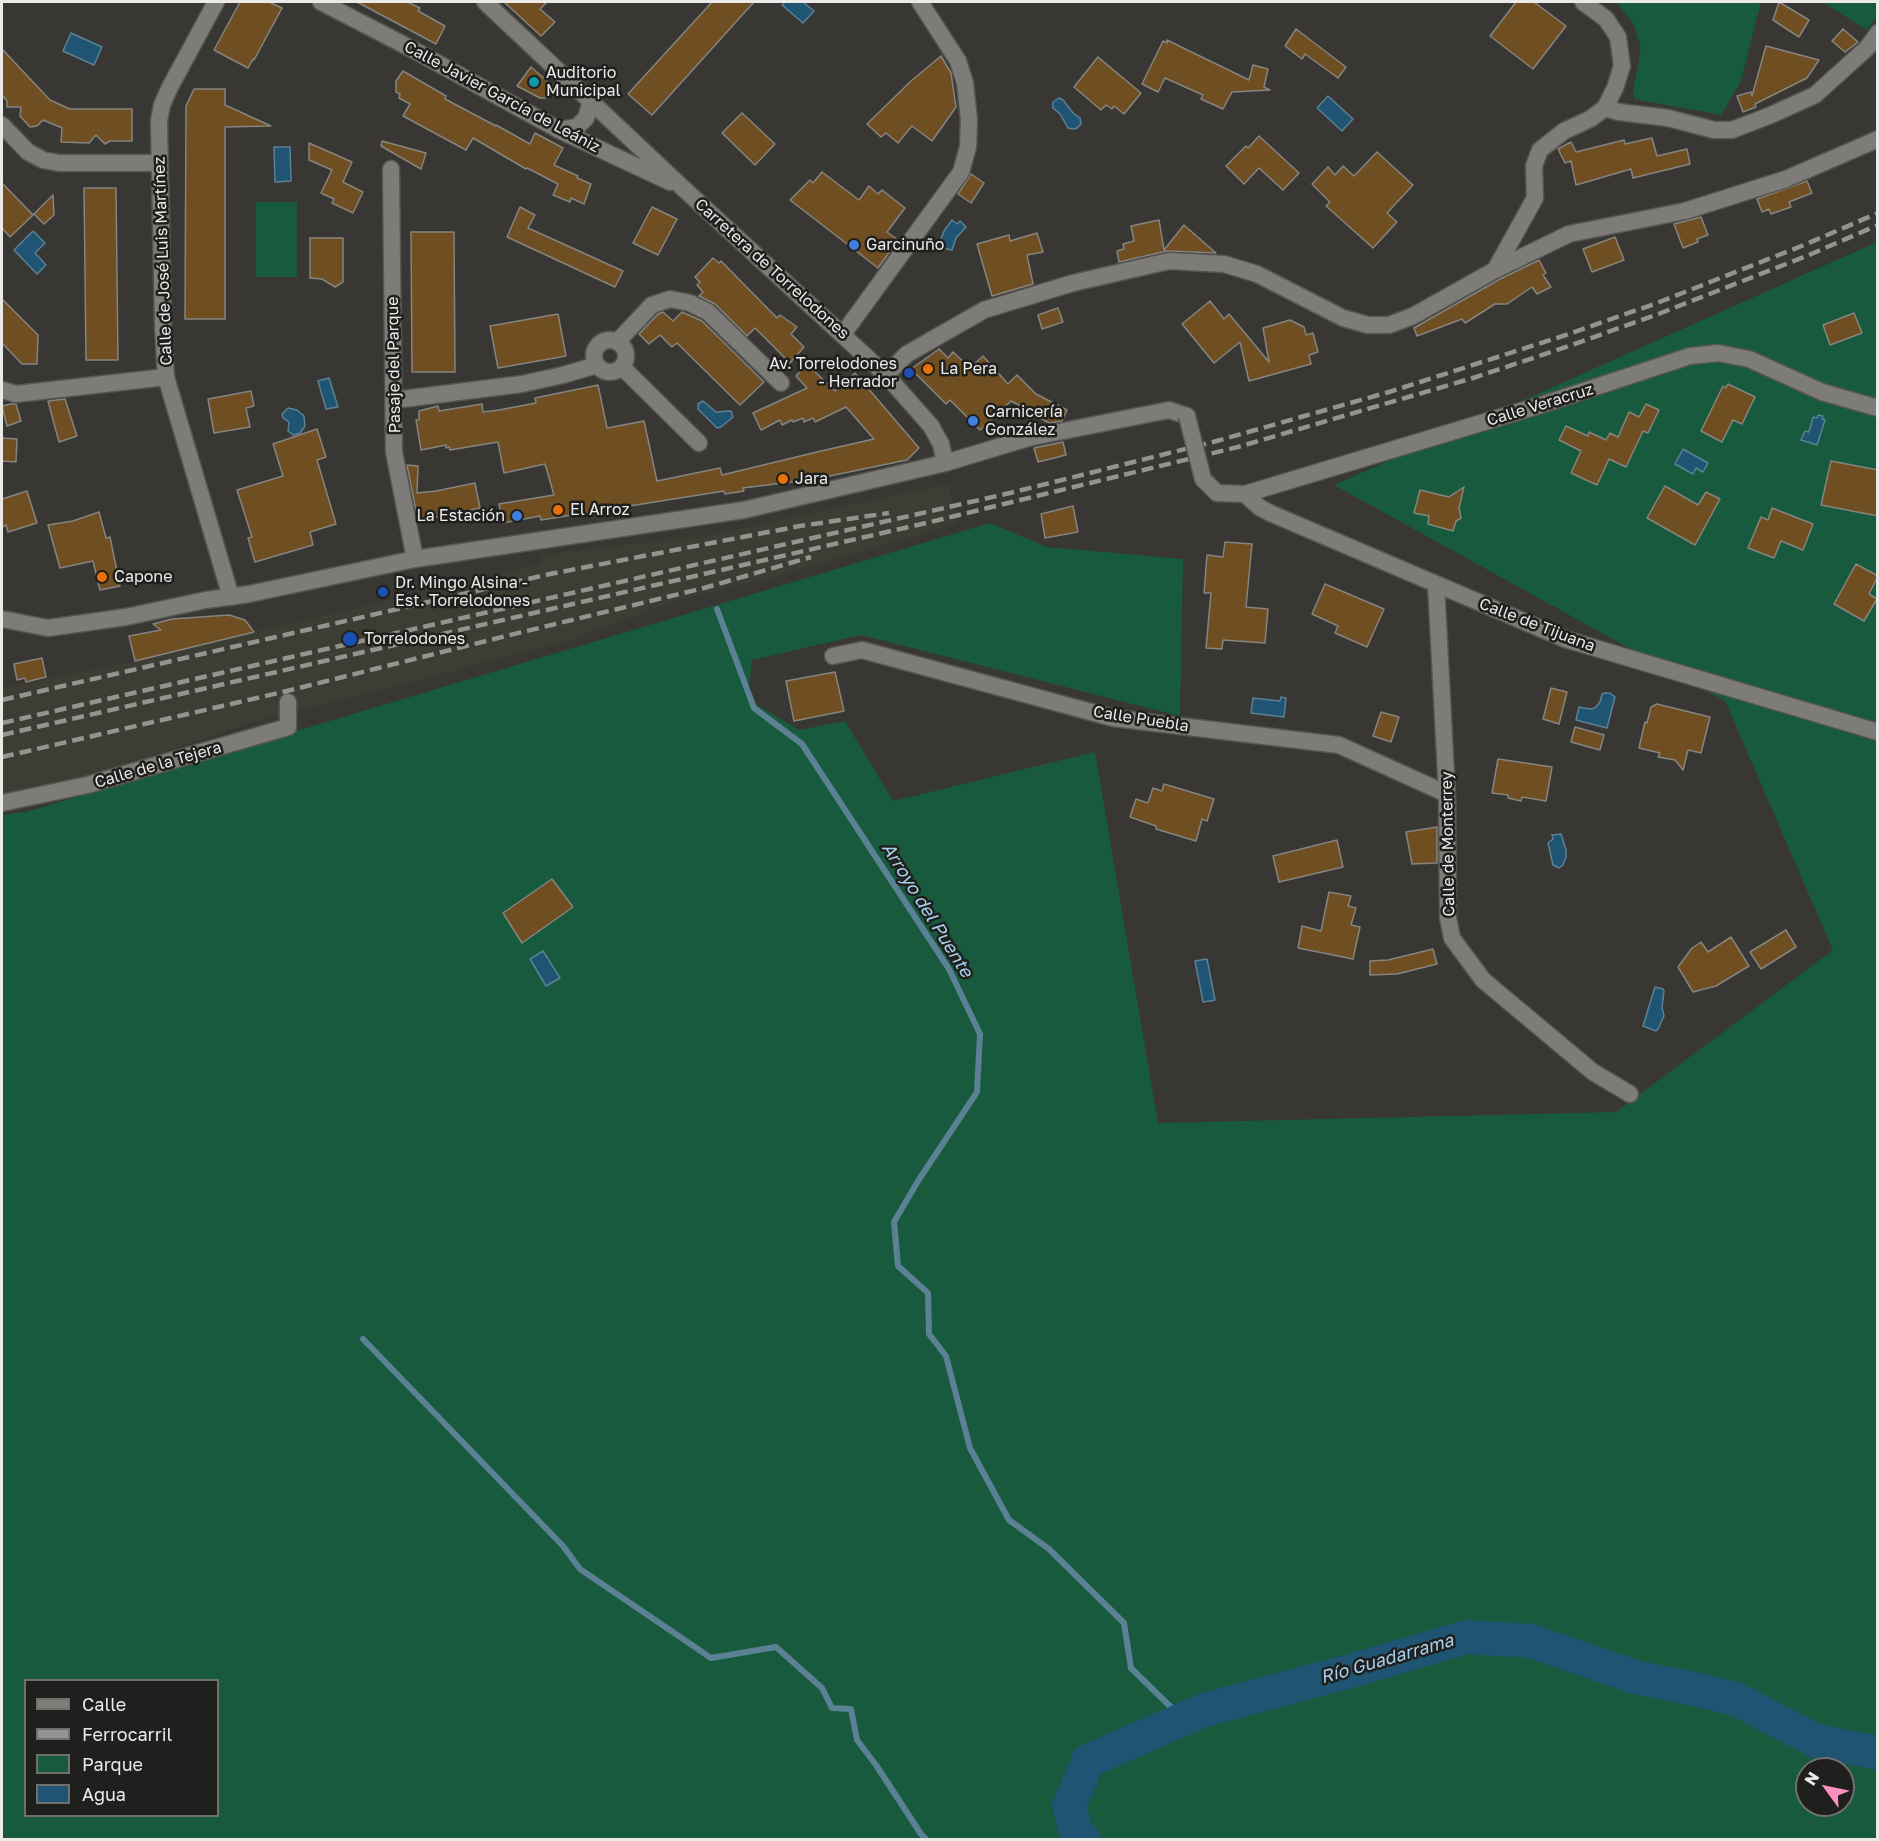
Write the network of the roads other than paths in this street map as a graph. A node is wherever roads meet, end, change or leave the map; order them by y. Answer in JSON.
{"nodes":[{"id":1,"x":216,"y":2,"type":"edge"},
{"id":2,"x":321,"y":2,"type":"edge"},
{"id":3,"x":485,"y":2,"type":"edge"},
{"id":4,"x":920,"y":2,"type":"edge"},
{"id":5,"x":1583,"y":2,"type":"edge"},
{"id":6,"x":1878,"y":33,"type":"edge"},
{"id":7,"x":591,"y":101,"type":"junction"},
{"id":8,"x":1605,"y":108,"type":"junction"},
{"id":9,"x":2,"y":125,"type":"edge"},
{"id":10,"x":559,"y":130,"type":"junction"},
{"id":11,"x":1878,"y":140,"type":"edge"},
{"id":12,"x":159,"y":163,"type":"junction"},
{"id":13,"x":390,"y":170,"type":"dead end"},
{"id":14,"x":684,"y":189,"type":"junction"},
{"id":15,"x":1496,"y":270,"type":"junction"},
{"id":16,"x":843,"y":334,"type":"junction"},
{"id":17,"x":617,"y":342,"type":"junction"},
{"id":18,"x":597,"y":365,"type":"junction"},
{"id":19,"x":622,"y":367,"type":"junction"},
{"id":20,"x":886,"y":375,"type":"junction"},
{"id":21,"x":166,"y":377,"type":"junction"},
{"id":22,"x":780,"y":383,"type":"dead end"},
{"id":23,"x":2,"y":390,"type":"edge"},
{"id":24,"x":395,"y":400,"type":"junction"},
{"id":25,"x":1878,"y":408,"type":"edge"},
{"id":26,"x":699,"y":443,"type":"dead end"},
{"id":27,"x":945,"y":462,"type":"junction"},
{"id":28,"x":1245,"y":494,"type":"junction"},
{"id":29,"x":415,"y":559,"type":"junction"},
{"id":30,"x":1436,"y":584,"type":"junction"},
{"id":31,"x":231,"y":597,"type":"junction"},
{"id":32,"x":6,"y":620,"type":"edge"},
{"id":33,"x":833,"y":656,"type":"dead end"},
{"id":34,"x":288,"y":702,"type":"dead end"},
{"id":35,"x":1878,"y":732,"type":"edge"},
{"id":36,"x":1447,"y":794,"type":"junction"},
{"id":37,"x":2,"y":802,"type":"edge"},
{"id":38,"x":1630,"y":1094,"type":"dead end"}],
"edges":[{"from":1,"to":12,"type":"street","name":"Calle de José Luis Martínez"},
{"from":2,"to":10,"type":"street","name":"Calle Javier García de Leániz"},
{"from":3,"to":7,"type":"street","name":"Carretera de Torrelodones"},
{"from":4,"to":16,"type":"street"},
{"from":5,"to":8,"type":"street"},
{"from":6,"to":8,"type":"street"},
{"from":7,"to":10,"type":"street"},
{"from":7,"to":14,"type":"street","name":"Carretera de Torrelodones"},
{"from":8,"to":15,"type":"street"},
{"from":9,"to":12,"type":"street"},
{"from":10,"to":14,"type":"street","name":"Calle Javier García de Leániz"},
{"from":11,"to":15,"type":"street"},
{"from":12,"to":21,"type":"street","name":"Calle de José Luis Martínez"},
{"from":13,"to":24,"type":"street","name":"Pasaje del Parque"},
{"from":14,"to":16,"type":"street","name":"Carretera de Torrelodones"},
{"from":15,"to":20,"type":"street"},
{"from":16,"to":20,"type":"street","name":"Carretera de Torrelodones"},
{"from":17,"to":18,"type":"street"},
{"from":17,"to":19,"type":"street"},
{"from":17,"to":22,"type":"street"},
{"from":18,"to":19,"type":"street"},
{"from":18,"to":24,"type":"street"},
{"from":19,"to":26,"type":"street"},
{"from":20,"to":27,"type":"street","name":"Carretera de Torrelodones"},
{"from":21,"to":23,"type":"street"},
{"from":21,"to":31,"type":"street","name":"Calle de José Luis Martínez"},
{"from":24,"to":29,"type":"street","name":"Pasaje del Parque"},
{"from":25,"to":28,"type":"street","name":"Calle Veracruz"},
{"from":27,"to":28,"type":"street","name":"Calle Veracruz","bridge":true},
{"from":27,"to":29,"type":"street"},
{"from":28,"to":30,"type":"street","name":"Calle de Tijuana"},
{"from":29,"to":31,"type":"street"},
{"from":30,"to":35,"type":"street","name":"Calle de Tijuana"},
{"from":30,"to":36,"type":"street","name":"Calle de Monterrey"},
{"from":31,"to":32,"type":"street"},
{"from":33,"to":36,"type":"street","name":"Calle Puebla"},
{"from":34,"to":37,"type":"street","name":"Calle de la Tejera"},
{"from":36,"to":38,"type":"street","name":"Calle de Monterrey"}]}
